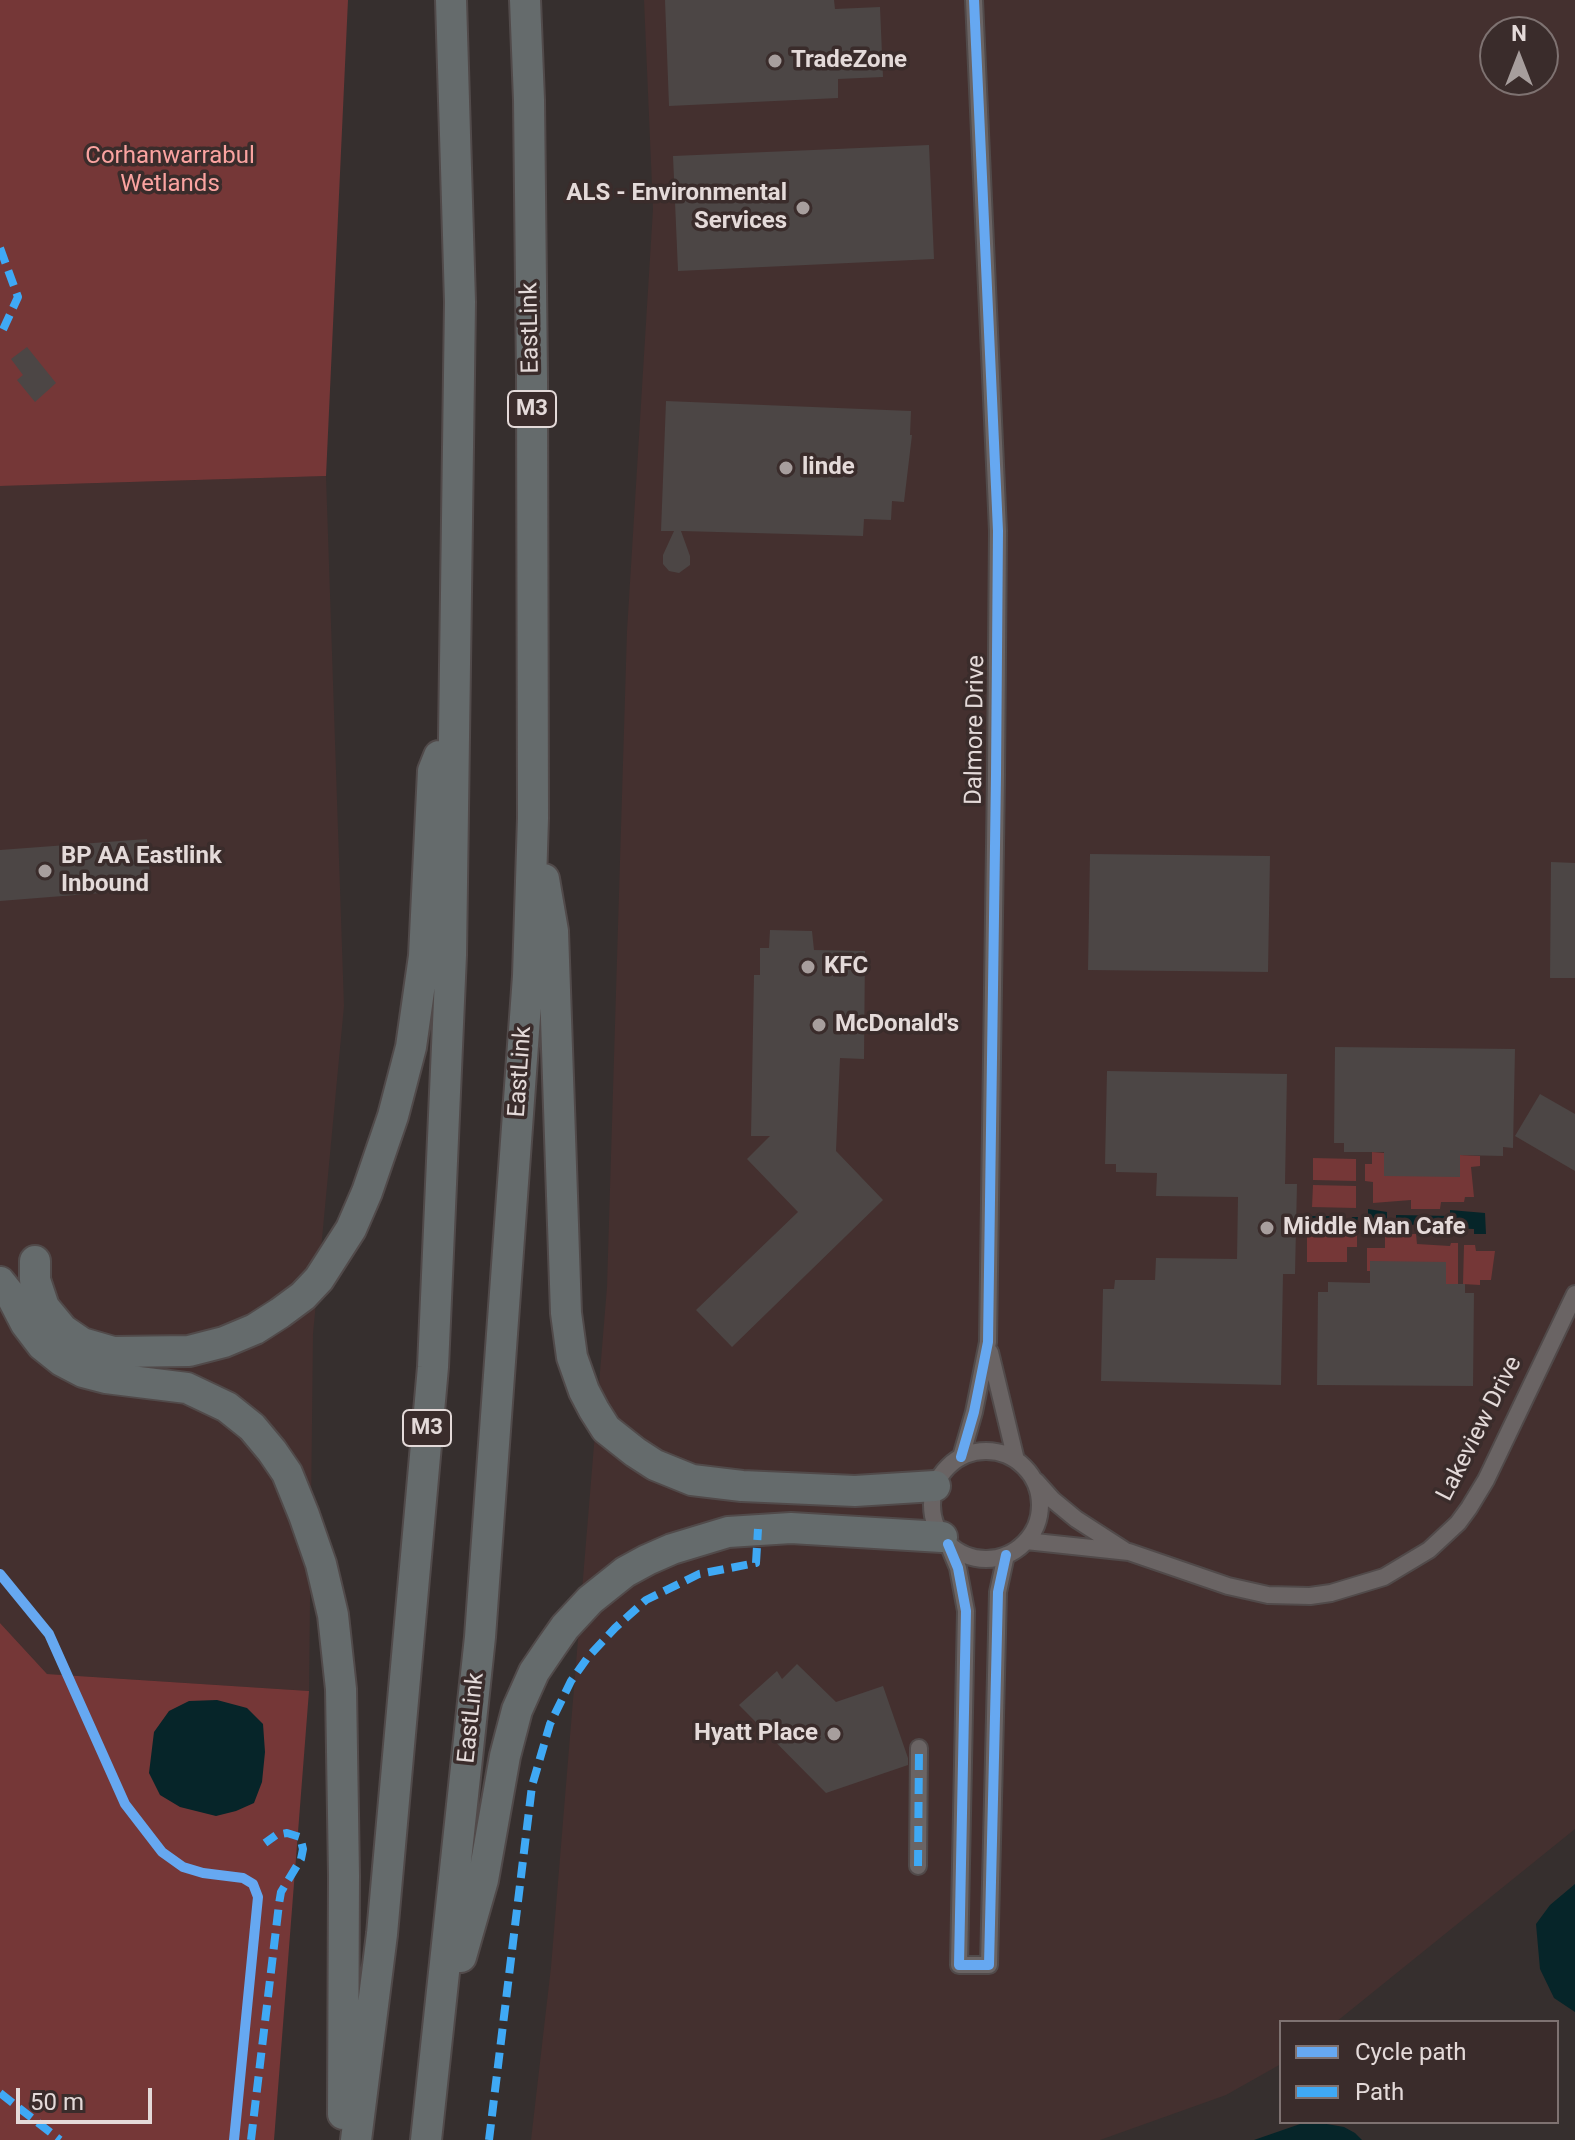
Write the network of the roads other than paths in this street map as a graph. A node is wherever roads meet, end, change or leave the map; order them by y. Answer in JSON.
{"nodes":[{"id":1,"x":451,"y":0,"type":"edge"},
{"id":2,"x":525,"y":0,"type":"edge"},
{"id":3,"x":974,"y":0,"type":"edge"},
{"id":4,"x":456,"y":713,"type":"junction"},
{"id":5,"x":533,"y":818,"type":"junction"},
{"id":6,"x":35,"y":1261,"type":"dead end"},
{"id":7,"x":0,"y":1282,"type":"edge"},
{"id":8,"x":1575,"y":1294,"type":"edge"},
{"id":9,"x":988,"y":1342,"type":"junction"},
{"id":10,"x":961,"y":1457,"type":"junction"},
{"id":11,"x":1016,"y":1460,"type":"junction"},
{"id":12,"x":1030,"y":1474,"type":"junction"},
{"id":13,"x":935,"y":1486,"type":"junction"},
{"id":14,"x":945,"y":1540,"type":"junction"},
{"id":15,"x":1026,"y":1541,"type":"junction"},
{"id":16,"x":1129,"y":1552,"type":"junction"},
{"id":17,"x":1006,"y":1555,"type":"junction"},
{"id":18,"x":919,"y":1748,"type":"dead end"},
{"id":19,"x":962,"y":1822,"type":"junction"},
{"id":20,"x":992,"y":1823,"type":"junction"},
{"id":21,"x":918,"y":1866,"type":"dead end"},
{"id":22,"x":438,"y":2036,"type":"junction"},
{"id":23,"x":343,"y":2140,"type":"edge"},
{"id":24,"x":356,"y":2140,"type":"edge"},
{"id":25,"x":426,"y":2140,"type":"edge"}],
"edges":[{"from":1,"to":4,"type":"highway","number":"M3"},
{"from":2,"to":5,"type":"highway","name":"EastLink","number":"M3"},
{"from":3,"to":9,"type":"street","name":"Dalmore Drive"},
{"from":4,"to":6,"type":"highway"},
{"from":4,"to":24,"type":"highway","number":"M3"},
{"from":5,"to":13,"type":"highway"},
{"from":5,"to":22,"type":"highway","name":"EastLink","number":"M3"},
{"from":7,"to":23,"type":"highway"},
{"from":8,"to":16,"type":"street","name":"Lakeview Drive"},
{"from":9,"to":10,"type":"street","name":"Dalmore Drive"},
{"from":9,"to":11,"type":"street","name":"Dalmore Drive"},
{"from":10,"to":11,"type":"street"},
{"from":10,"to":13,"type":"street"},
{"from":11,"to":12,"type":"street"},
{"from":12,"to":15,"type":"street"},
{"from":12,"to":16,"type":"street","name":"Lakeview Drive"},
{"from":13,"to":14,"type":"street"},
{"from":14,"to":17,"type":"street"},
{"from":14,"to":19,"type":"street"},
{"from":14,"to":22,"type":"highway"},
{"from":15,"to":16,"type":"street","name":"Lakeview Drive"},
{"from":15,"to":17,"type":"street"},
{"from":17,"to":20,"type":"street"},
{"from":18,"to":21,"type":"street"},
{"from":19,"to":20,"type":"street"},
{"from":19,"to":20,"type":"street"},
{"from":22,"to":25,"type":"highway","name":"EastLink","number":"M3"}]}
